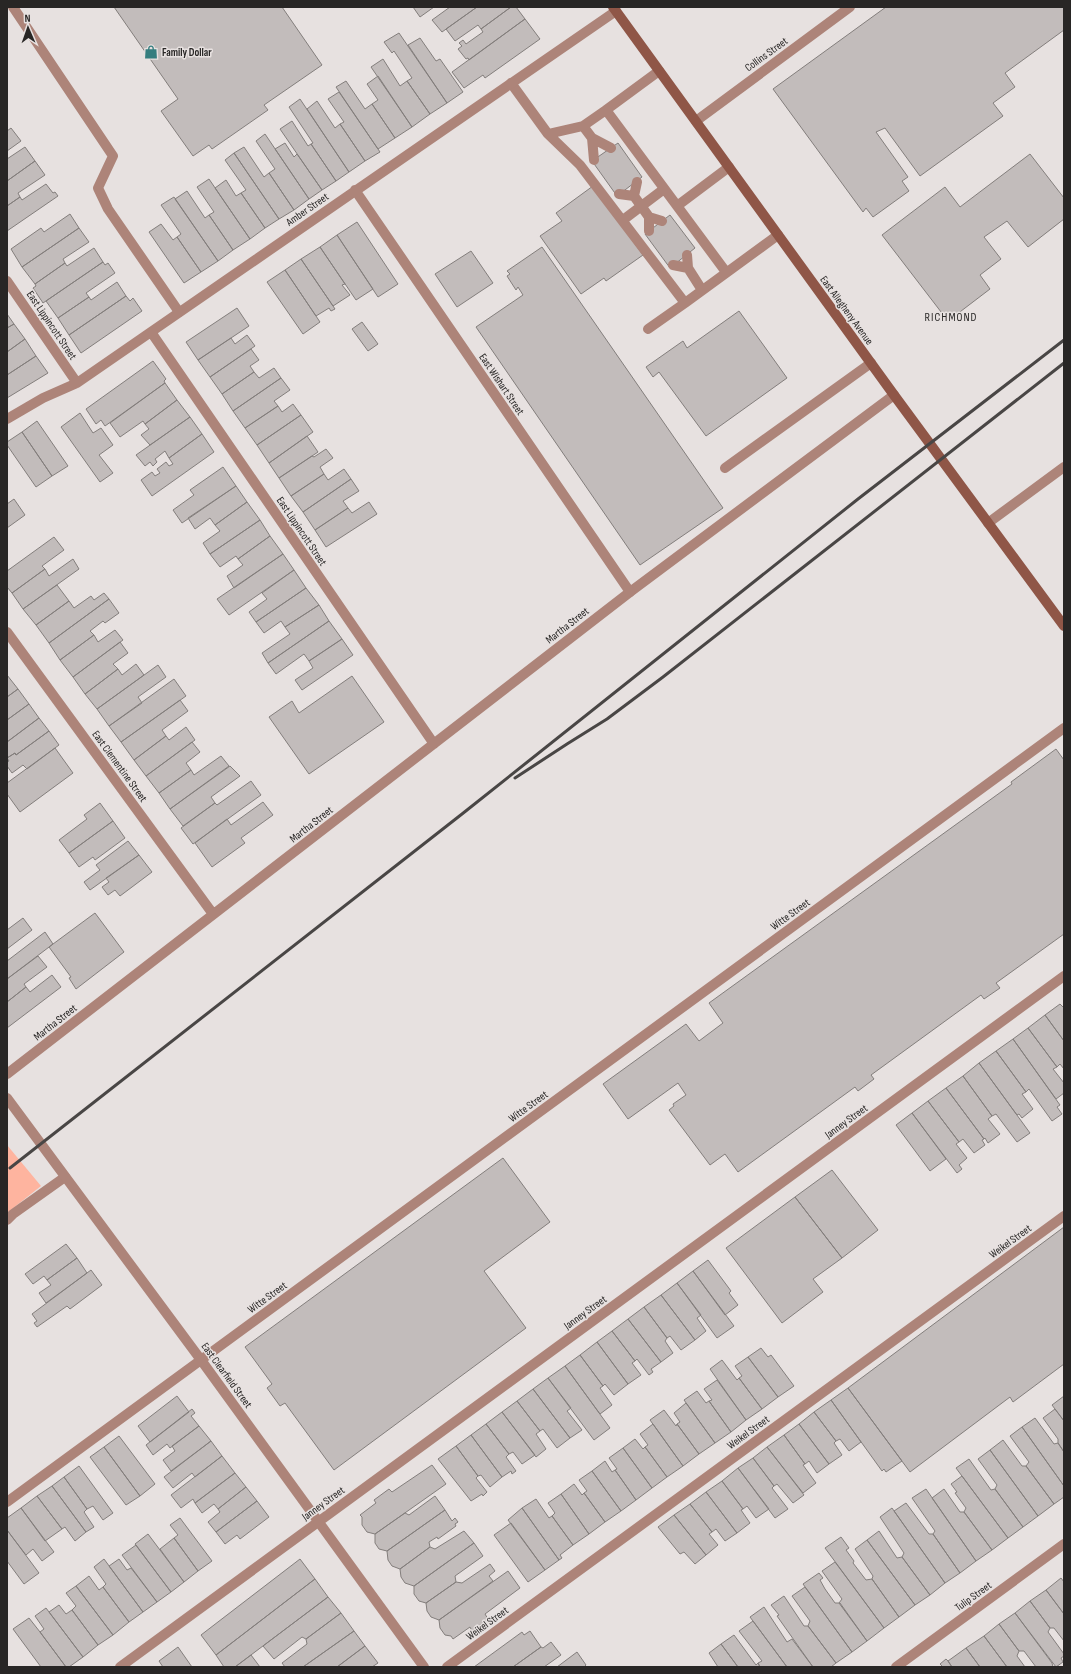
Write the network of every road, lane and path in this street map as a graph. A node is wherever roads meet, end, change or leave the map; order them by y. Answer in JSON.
{"nodes":[{"id":1,"x":13,"y":7,"type":"edge"},
{"id":2,"x":850,"y":7,"type":"edge"},
{"id":3,"x":614,"y":9,"type":"edge"},
{"id":4,"x":659,"y":71,"type":"junction"},
{"id":5,"x":511,"y":83,"type":"junction"},
{"id":6,"x":606,"y":110,"type":"junction"},
{"id":7,"x":696,"y":121,"type":"junction"},
{"id":8,"x":583,"y":126,"type":"junction"},
{"id":9,"x":548,"y":134,"type":"junction"},
{"id":10,"x":592,"y":138,"type":"junction"},
{"id":11,"x":611,"y":148,"type":"dead end"},
{"id":12,"x":594,"y":160,"type":"dead end"},
{"id":13,"x":729,"y":167,"type":"junction"},
{"id":14,"x":637,"y":182,"type":"dead end"},
{"id":15,"x":664,"y":189,"type":"junction"},
{"id":16,"x":355,"y":190,"type":"junction"},
{"id":17,"x":620,"y":194,"type":"dead end"},
{"id":18,"x":634,"y":196,"type":"junction"},
{"id":19,"x":642,"y":206,"type":"junction"},
{"id":20,"x":677,"y":206,"type":"junction"},
{"id":21,"x":649,"y":216,"type":"junction"},
{"id":22,"x":624,"y":220,"type":"junction"},
{"id":23,"x":662,"y":221,"type":"dead end"},
{"id":24,"x":649,"y":231,"type":"dead end"},
{"id":25,"x":778,"y":234,"type":"junction"},
{"id":26,"x":687,"y":255,"type":"dead end"},
{"id":27,"x":673,"y":265,"type":"dead end"},
{"id":28,"x":688,"y":268,"type":"junction"},
{"id":29,"x":726,"y":272,"type":"junction"},
{"id":30,"x":7,"y":281,"type":"edge"},
{"id":31,"x":702,"y":290,"type":"junction"},
{"id":32,"x":685,"y":303,"type":"junction"},
{"id":33,"x":179,"y":312,"type":"junction"},
{"id":34,"x":648,"y":329,"type":"dead end"},
{"id":35,"x":151,"y":332,"type":"junction"},
{"id":36,"x":871,"y":363,"type":"junction"},
{"id":37,"x":77,"y":383,"type":"junction"},
{"id":38,"x":894,"y":394,"type":"junction"},
{"id":39,"x":7,"y":420,"type":"edge"},
{"id":40,"x":1064,"y":467,"type":"edge"},
{"id":41,"x":725,"y":468,"type":"dead end"},
{"id":42,"x":988,"y":523,"type":"junction"},
{"id":43,"x":630,"y":592,"type":"junction"},
{"id":44,"x":1064,"y":626,"type":"edge"},
{"id":45,"x":7,"y":632,"type":"edge"},
{"id":46,"x":1064,"y":728,"type":"edge"},
{"id":47,"x":434,"y":744,"type":"junction"},
{"id":48,"x":214,"y":914,"type":"junction"},
{"id":49,"x":1064,"y":976,"type":"edge"},
{"id":50,"x":7,"y":1074,"type":"edge"},
{"id":51,"x":7,"y":1098,"type":"edge"},
{"id":52,"x":65,"y":1177,"type":"junction"},
{"id":53,"x":1064,"y":1216,"type":"edge"},
{"id":54,"x":7,"y":1220,"type":"edge"},
{"id":55,"x":201,"y":1360,"type":"junction"},
{"id":56,"x":7,"y":1502,"type":"edge"},
{"id":57,"x":319,"y":1521,"type":"junction"},
{"id":58,"x":1064,"y":1544,"type":"edge"},
{"id":59,"x":120,"y":1667,"type":"edge"},
{"id":60,"x":424,"y":1667,"type":"edge"},
{"id":61,"x":447,"y":1667,"type":"edge"},
{"id":62,"x":896,"y":1667,"type":"edge"}],
"edges":[{"from":1,"to":33,"type":"street"},
{"from":2,"to":7,"type":"street","name":"Collins Street"},
{"from":3,"to":4,"type":"main road","name":"East Allegheny Avenue"},
{"from":3,"to":5,"type":"street","name":"Amber Street"},
{"from":4,"to":6,"type":"street"},
{"from":4,"to":7,"type":"main road","name":"East Allegheny Avenue"},
{"from":5,"to":9,"type":"street"},
{"from":5,"to":16,"type":"street","name":"Amber Street"},
{"from":6,"to":8,"type":"street"},
{"from":6,"to":15,"type":"street"},
{"from":7,"to":13,"type":"main road","name":"East Allegheny Avenue"},
{"from":8,"to":9,"type":"street"},
{"from":8,"to":10,"type":"street"},
{"from":9,"to":22,"type":"street"},
{"from":10,"to":11,"type":"street"},
{"from":10,"to":12,"type":"street"},
{"from":13,"to":20,"type":"street"},
{"from":13,"to":25,"type":"main road","name":"East Allegheny Avenue"},
{"from":14,"to":18,"type":"street"},
{"from":15,"to":19,"type":"street"},
{"from":15,"to":20,"type":"street"},
{"from":16,"to":33,"type":"street","name":"Amber Street"},
{"from":16,"to":43,"type":"street","name":"East Wishart Street"},
{"from":17,"to":18,"type":"street"},
{"from":18,"to":19,"type":"street"},
{"from":19,"to":21,"type":"street"},
{"from":19,"to":22,"type":"street"},
{"from":20,"to":29,"type":"street"},
{"from":21,"to":23,"type":"street"},
{"from":21,"to":24,"type":"street"},
{"from":22,"to":32,"type":"street"},
{"from":25,"to":29,"type":"street"},
{"from":25,"to":36,"type":"main road","name":"East Allegheny Avenue"},
{"from":26,"to":28,"type":"street"},
{"from":27,"to":28,"type":"street"},
{"from":28,"to":31,"type":"street"},
{"from":29,"to":31,"type":"street"},
{"from":30,"to":37,"type":"street","name":"East Lippincott Street"},
{"from":31,"to":32,"type":"street"},
{"from":32,"to":34,"type":"street"},
{"from":33,"to":35,"type":"street","name":"Amber Street"},
{"from":35,"to":37,"type":"street","name":"Amber Street"},
{"from":35,"to":47,"type":"street","name":"East Lippincott Street"},
{"from":36,"to":38,"type":"main road","name":"East Allegheny Avenue"},
{"from":36,"to":41,"type":"street"},
{"from":37,"to":39,"type":"street","name":"Amber Street"},
{"from":38,"to":42,"type":"main road","name":"East Allegheny Avenue"},
{"from":38,"to":43,"type":"street","name":"Martha Street"},
{"from":40,"to":42,"type":"street"},
{"from":42,"to":44,"type":"main road","name":"East Allegheny Avenue"},
{"from":43,"to":47,"type":"street","name":"Martha Street"},
{"from":45,"to":48,"type":"street","name":"East Clementine Street"},
{"from":46,"to":55,"type":"street","name":"Witte Street"},
{"from":47,"to":48,"type":"street","name":"Martha Street"},
{"from":48,"to":50,"type":"street","name":"Martha Street"},
{"from":49,"to":57,"type":"street","name":"Janney Street"},
{"from":51,"to":52,"type":"street","name":"East Clearfield Street"},
{"from":52,"to":54,"type":"street"},
{"from":52,"to":55,"type":"street","name":"East Clearfield Street"},
{"from":53,"to":61,"type":"street","name":"Weikel Street"},
{"from":55,"to":56,"type":"street","name":"Witte Street"},
{"from":55,"to":57,"type":"street","name":"East Clearfield Street"},
{"from":57,"to":59,"type":"street","name":"Janney Street"},
{"from":57,"to":60,"type":"street","name":"East Clearfield Street"},
{"from":58,"to":62,"type":"street","name":"Tulip Street"}]}
